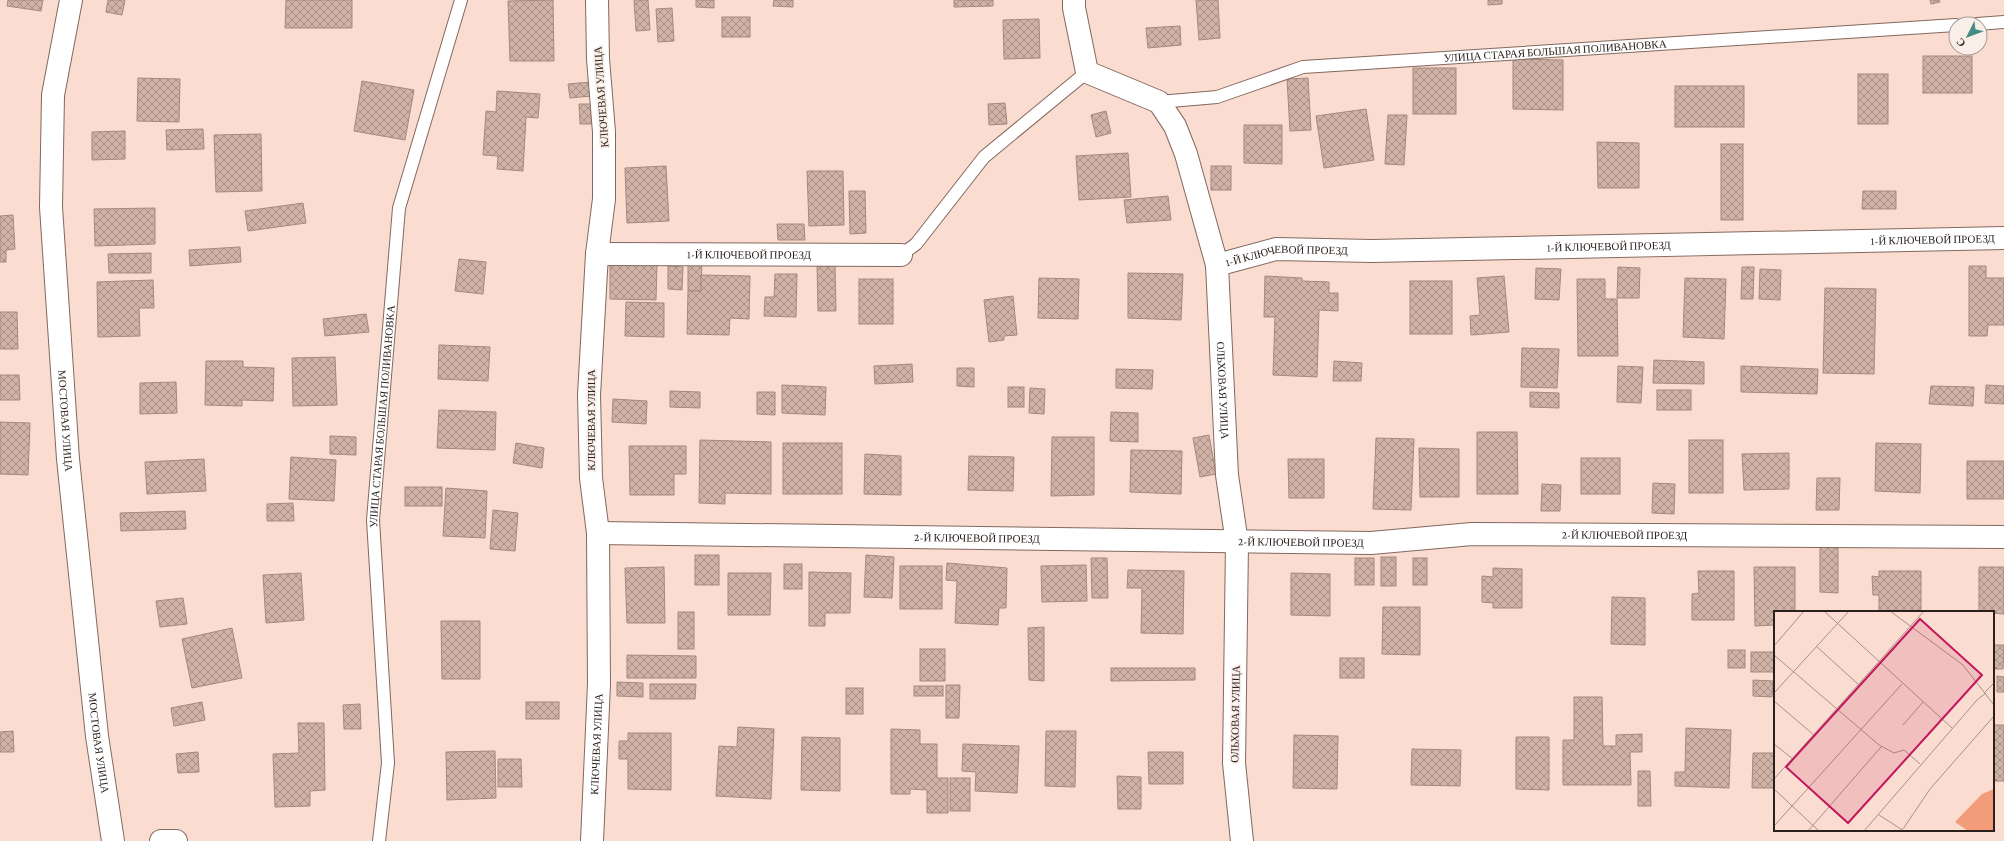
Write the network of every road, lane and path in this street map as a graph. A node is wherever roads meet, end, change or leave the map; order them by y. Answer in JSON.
{"nodes":[{"id":1,"x":71,"y":0,"type":"edge"},
{"id":2,"x":460,"y":0,"type":"edge"},
{"id":3,"x":597,"y":0,"type":"edge"},
{"id":4,"x":1074,"y":0,"type":"edge"},
{"id":5,"x":2004,"y":22,"type":"edge"},
{"id":6,"x":1988,"y":23,"type":"edge"},
{"id":7,"x":1948,"y":26,"type":"edge"},
{"id":8,"x":1087,"y":72,"type":"junction"},
{"id":9,"x":1159,"y":102,"type":"junction"},
{"id":10,"x":2004,"y":238,"type":"edge"},
{"id":11,"x":597,"y":254,"type":"junction"},
{"id":12,"x":901,"y":255,"type":"joint"},
{"id":13,"x":1217,"y":265,"type":"junction"},
{"id":14,"x":598,"y":533,"type":"junction"},
{"id":15,"x":2004,"y":537,"type":"edge"},
{"id":16,"x":1238,"y":543,"type":"junction"},
{"id":17,"x":113,"y":841,"type":"edge"},
{"id":18,"x":162,"y":841,"type":"edge"},
{"id":19,"x":176,"y":841,"type":"edge"},
{"id":20,"x":379,"y":841,"type":"edge"},
{"id":21,"x":592,"y":841,"type":"edge"},
{"id":22,"x":1242,"y":841,"type":"edge"}],
"edges":[{"from":1,"to":17,"type":"street","name":"МОСТОВАЯ УЛИЦА"},
{"from":2,"to":20,"type":"lane","name":"УЛИЦА СТАРАЯ БОЛЬШАЯ ПОЛИВАНОВКА"},
{"from":3,"to":11,"type":"street","name":"КЛЮЧЕВАЯ УЛИЦА"},
{"from":4,"to":8,"type":"street"},
{"from":5,"to":6,"type":"lane"},
{"from":7,"to":9,"type":"lane","name":"УЛИЦА СТАРАЯ БОЛЬШАЯ ПОЛИВАНОВКА"},
{"from":8,"to":9,"type":"street"},
{"from":8,"to":12,"type":"lane"},
{"from":9,"to":13,"type":"street","name":"ОЛЬХОВАЯ УЛИЦА"},
{"from":10,"to":13,"type":"street","name":"1-Й КЛЮЧЕВОЙ ПРОЕЗД"},
{"from":11,"to":12,"type":"street","name":"1-Й КЛЮЧЕВОЙ ПРОЕЗД"},
{"from":11,"to":14,"type":"street","name":"КЛЮЧЕВАЯ УЛИЦА"},
{"from":13,"to":16,"type":"street","name":"ОЛЬХОВАЯ УЛИЦА"},
{"from":14,"to":16,"type":"street","name":"2-Й КЛЮЧЕВОЙ ПРОЕЗД"},
{"from":14,"to":21,"type":"street","name":"КЛЮЧЕВАЯ УЛИЦА"},
{"from":15,"to":16,"type":"street","name":"2-Й КЛЮЧЕВОЙ ПРОЕЗД"},
{"from":16,"to":22,"type":"street","name":"ОЛЬХОВАЯ УЛИЦА"},
{"from":18,"to":19,"type":"street"}]}
